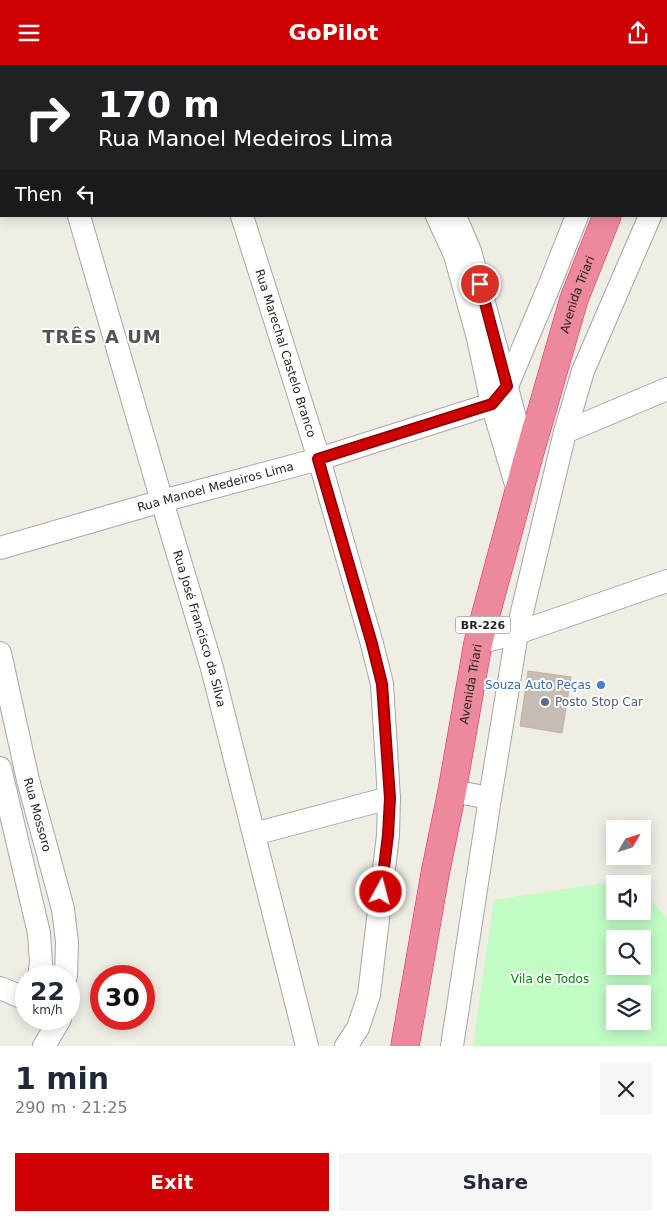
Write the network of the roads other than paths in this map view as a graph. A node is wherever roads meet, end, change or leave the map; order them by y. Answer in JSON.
{"nodes":[{"id":1,"x":78,"y":217,"type":"edge"},
{"id":2,"x":242,"y":217,"type":"edge"},
{"id":3,"x":437,"y":217,"type":"edge"},
{"id":4,"x":456,"y":217,"type":"edge"},
{"id":5,"x":577,"y":217,"type":"edge"},
{"id":6,"x":607,"y":217,"type":"edge"},
{"id":7,"x":650,"y":217,"type":"edge"},
{"id":8,"x":507,"y":386,"type":"junction"},
{"id":9,"x":667,"y":389,"type":"edge"},
{"id":10,"x":492,"y":404,"type":"junction"},
{"id":11,"x":565,"y":432,"type":"junction"},
{"id":12,"x":318,"y":459,"type":"junction"},
{"id":13,"x":527,"y":462,"type":"junction"},
{"id":14,"x":519,"y":494,"type":"junction"},
{"id":15,"x":162,"y":501,"type":"junction"},
{"id":16,"x":0,"y":548,"type":"edge"},
{"id":17,"x":667,"y":581,"type":"edge"},
{"id":18,"x":517,"y":633,"type":"junction"},
{"id":19,"x":478,"y":643,"type":"junction"},
{"id":20,"x":0,"y":653,"type":"edge"},
{"id":21,"x":0,"y":768,"type":"edge"},
{"id":22,"x":452,"y":791,"type":"junction"},
{"id":23,"x":390,"y":798,"type":"junction"},
{"id":24,"x":490,"y":798,"type":"junction"},
{"id":25,"x":254,"y":834,"type":"junction"},
{"id":26,"x":40,"y":965,"type":"edge"},
{"id":27,"x":66,"y":965,"type":"edge"},
{"id":28,"x":0,"y":988,"type":"edge"},
{"id":29,"x":15,"y":994,"type":"edge"},
{"id":30,"x":40,"y":1030,"type":"edge"},
{"id":31,"x":53,"y":1030,"type":"edge"},
{"id":32,"x":306,"y":1046,"type":"edge"},
{"id":33,"x":346,"y":1046,"type":"edge"},
{"id":34,"x":405,"y":1046,"type":"edge"},
{"id":35,"x":452,"y":1046,"type":"edge"}],
"edges":[{"from":1,"to":15,"type":"street","name":"Rua José Francisco da Silva"},
{"from":2,"to":12,"type":"street","name":"Rua Marechal Castelo Branco"},
{"from":3,"to":10,"type":"street"},
{"from":4,"to":8,"type":"street"},
{"from":5,"to":8,"type":"street"},
{"from":6,"to":13,"type":"highway","name":"Avenida Triari","number":"BR-226"},
{"from":7,"to":11,"type":"street"},
{"from":8,"to":10,"type":"street"},
{"from":8,"to":13,"type":"street"},
{"from":9,"to":11,"type":"street"},
{"from":10,"to":12,"type":"street","name":"Rua Manoel Medeiros Lima"},
{"from":10,"to":14,"type":"street"},
{"from":11,"to":18,"type":"street"},
{"from":12,"to":15,"type":"street","name":"Rua Manoel Medeiros Lima"},
{"from":12,"to":23,"type":"street","name":"Rua Marechal Castelo Branco"},
{"from":13,"to":14,"type":"highway","name":"Avenida Triari","number":"BR-226"},
{"from":14,"to":19,"type":"highway","name":"Avenida Triari","number":"BR-226"},
{"from":15,"to":16,"type":"street","name":"Rua Manoel Medeiros Lima"},
{"from":15,"to":25,"type":"street","name":"Rua José Francisco da Silva"},
{"from":17,"to":18,"type":"street"},
{"from":18,"to":19,"type":"street"},
{"from":18,"to":24,"type":"street"},
{"from":19,"to":22,"type":"highway","name":"Avenida Triari","number":"BR-226"},
{"from":20,"to":27,"type":"street","name":"Rua Mossoro"},
{"from":21,"to":26,"type":"street","name":"Rua Mossoro"},
{"from":22,"to":24,"type":"street"},
{"from":22,"to":34,"type":"highway","name":"Avenida Triari","number":"BR-226"},
{"from":23,"to":25,"type":"street"},
{"from":23,"to":33,"type":"street","name":"Rua Marechal Castelo Branco"},
{"from":24,"to":35,"type":"street"},
{"from":25,"to":32,"type":"street","name":"Rua José Francisco da Silva"},
{"from":28,"to":29,"type":"street"},
{"from":30,"to":31,"type":"street"}]}
